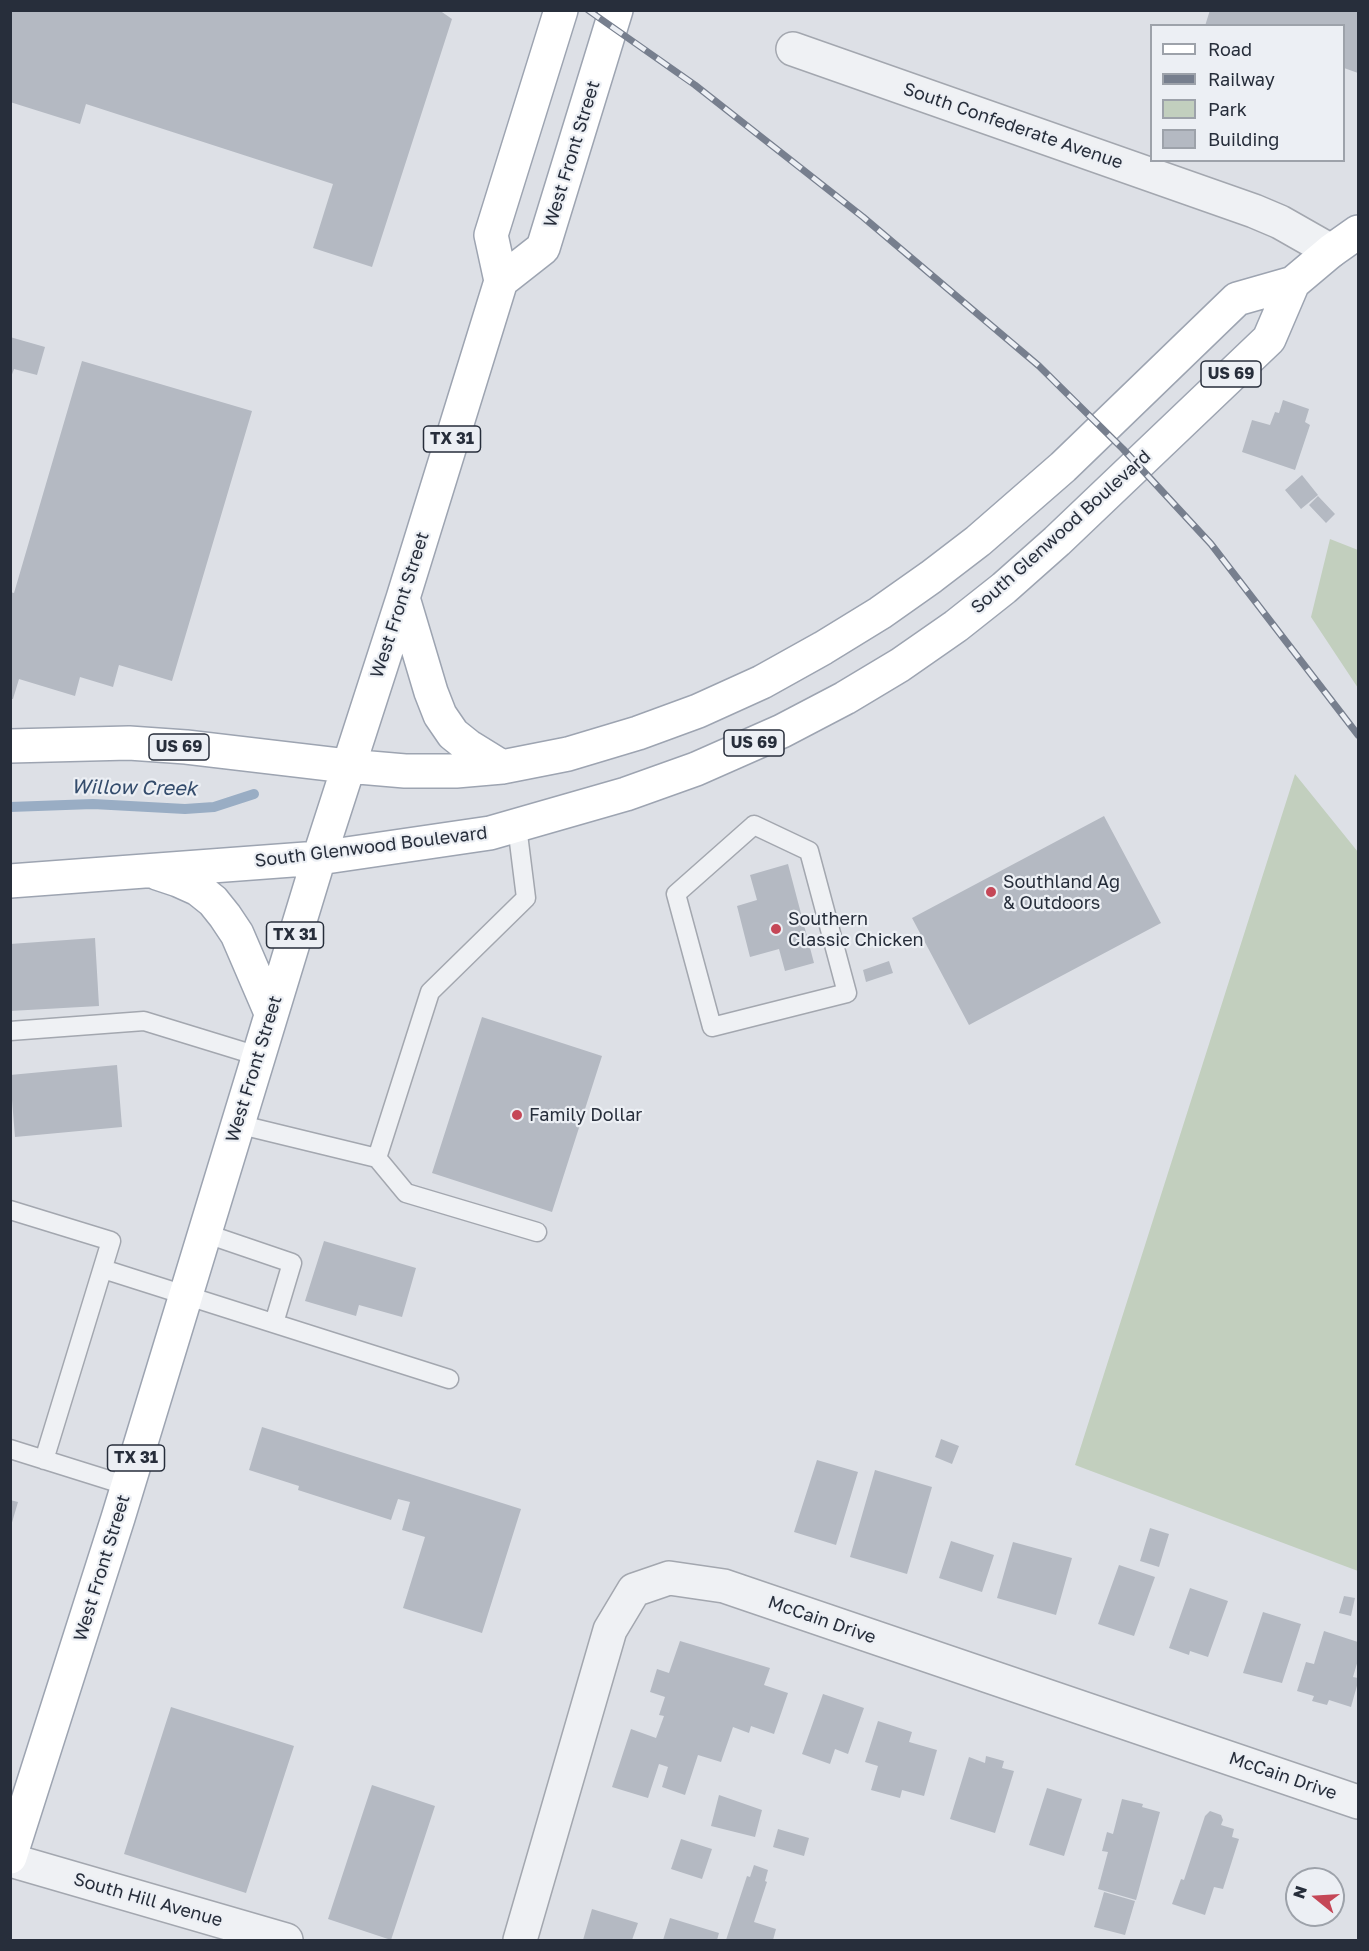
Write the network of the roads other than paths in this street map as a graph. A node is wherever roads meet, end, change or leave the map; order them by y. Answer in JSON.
{"nodes":[{"id":1,"x":561,"y":10,"type":"edge"},
{"id":2,"x":616,"y":10,"type":"edge"},
{"id":3,"x":793,"y":49,"type":"dead end"},
{"id":4,"x":1359,"y":232,"type":"edge"},
{"id":5,"x":1331,"y":251,"type":"junction"},
{"id":6,"x":501,"y":281,"type":"junction"},
{"id":7,"x":1293,"y":283,"type":"junction"},
{"id":8,"x":403,"y":598,"type":"junction"},
{"id":9,"x":10,"y":746,"type":"edge"},
{"id":10,"x":347,"y":766,"type":"junction"},
{"id":11,"x":502,"y":767,"type":"junction"},
{"id":12,"x":754,"y":825,"type":"joint"},
{"id":13,"x":518,"y":826,"type":"junction"},
{"id":14,"x":319,"y":858,"type":"junction"},
{"id":15,"x":146,"y":870,"type":"junction"},
{"id":16,"x":10,"y":881,"type":"edge"},
{"id":17,"x":271,"y":1012,"type":"junction"},
{"id":18,"x":10,"y":1031,"type":"edge"},
{"id":19,"x":258,"y":1056,"type":"junction"},
{"id":20,"x":237,"y":1124,"type":"junction"},
{"id":21,"x":377,"y":1158,"type":"junction"},
{"id":22,"x":10,"y":1210,"type":"edge"},
{"id":23,"x":537,"y":1232,"type":"dead end"},
{"id":24,"x":204,"y":1233,"type":"junction"},
{"id":25,"x":103,"y":1269,"type":"junction"},
{"id":26,"x":186,"y":1295,"type":"junction"},
{"id":27,"x":274,"y":1323,"type":"junction"},
{"id":28,"x":449,"y":1379,"type":"dead end"},
{"id":29,"x":10,"y":1449,"type":"edge"},
{"id":30,"x":44,"y":1460,"type":"junction"},
{"id":31,"x":128,"y":1486,"type":"junction"},
{"id":32,"x":1359,"y":1802,"type":"edge"},
{"id":33,"x":10,"y":1859,"type":"edge"},
{"id":34,"x":286,"y":1941,"type":"edge"},
{"id":35,"x":520,"y":1941,"type":"edge"}],
"edges":[{"from":1,"to":6,"type":"main road","name":"West Front Street","number":"TX 31"},
{"from":2,"to":6,"type":"main road","name":"West Front Street"},
{"from":3,"to":5,"type":"street","name":"South Confederate Avenue"},
{"from":4,"to":5,"type":"main road","name":"South Glenwood Boulevard","number":"US 69"},
{"from":5,"to":7,"type":"main road","name":"South Glenwood Boulevard","number":"US 69"},
{"from":6,"to":8,"type":"main road","name":"West Front Street","number":"TX 31"},
{"from":7,"to":11,"type":"main road","name":"South Glenwood Boulevard","number":"US 69"},
{"from":7,"to":13,"type":"main road","name":"South Glenwood Boulevard","number":"US 69"},
{"from":8,"to":10,"type":"main road","name":"West Front Street","number":"TX 31"},
{"from":8,"to":11,"type":"main road"},
{"from":9,"to":10,"type":"main road","name":"South Glenwood Boulevard","number":"US 69"},
{"from":10,"to":11,"type":"main road","name":"South Glenwood Boulevard","number":"US 69"},
{"from":10,"to":14,"type":"main road","name":"West Front Street","number":"TX 31"},
{"from":12,"to":12,"type":"lane"},
{"from":13,"to":14,"type":"main road","name":"South Glenwood Boulevard","number":"US 69"},
{"from":13,"to":21,"type":"lane"},
{"from":14,"to":15,"type":"main road","name":"South Glenwood Boulevard","number":"US 69"},
{"from":14,"to":17,"type":"main road","name":"West Front Street","number":"TX 31"},
{"from":15,"to":16,"type":"main road","name":"South Glenwood Boulevard","number":"US 69"},
{"from":15,"to":17,"type":"main road"},
{"from":17,"to":19,"type":"main road","name":"West Front Street","number":"TX 31"},
{"from":18,"to":19,"type":"lane"},
{"from":19,"to":20,"type":"main road","name":"West Front Street","number":"TX 31"},
{"from":20,"to":21,"type":"lane"},
{"from":20,"to":24,"type":"main road","name":"West Front Street","number":"TX 31"},
{"from":21,"to":23,"type":"lane"},
{"from":22,"to":25,"type":"lane"},
{"from":24,"to":26,"type":"main road","name":"West Front Street","number":"TX 31"},
{"from":24,"to":27,"type":"lane"},
{"from":25,"to":26,"type":"lane"},
{"from":25,"to":30,"type":"lane"},
{"from":26,"to":27,"type":"lane"},
{"from":26,"to":31,"type":"main road","name":"West Front Street","number":"TX 31"},
{"from":27,"to":28,"type":"lane"},
{"from":29,"to":30,"type":"lane"},
{"from":30,"to":31,"type":"lane"},
{"from":31,"to":33,"type":"main road","name":"West Front Street","number":"TX 31"},
{"from":32,"to":35,"type":"street","name":"McCain Drive"},
{"from":33,"to":34,"type":"street","name":"South Hill Avenue"}]}
